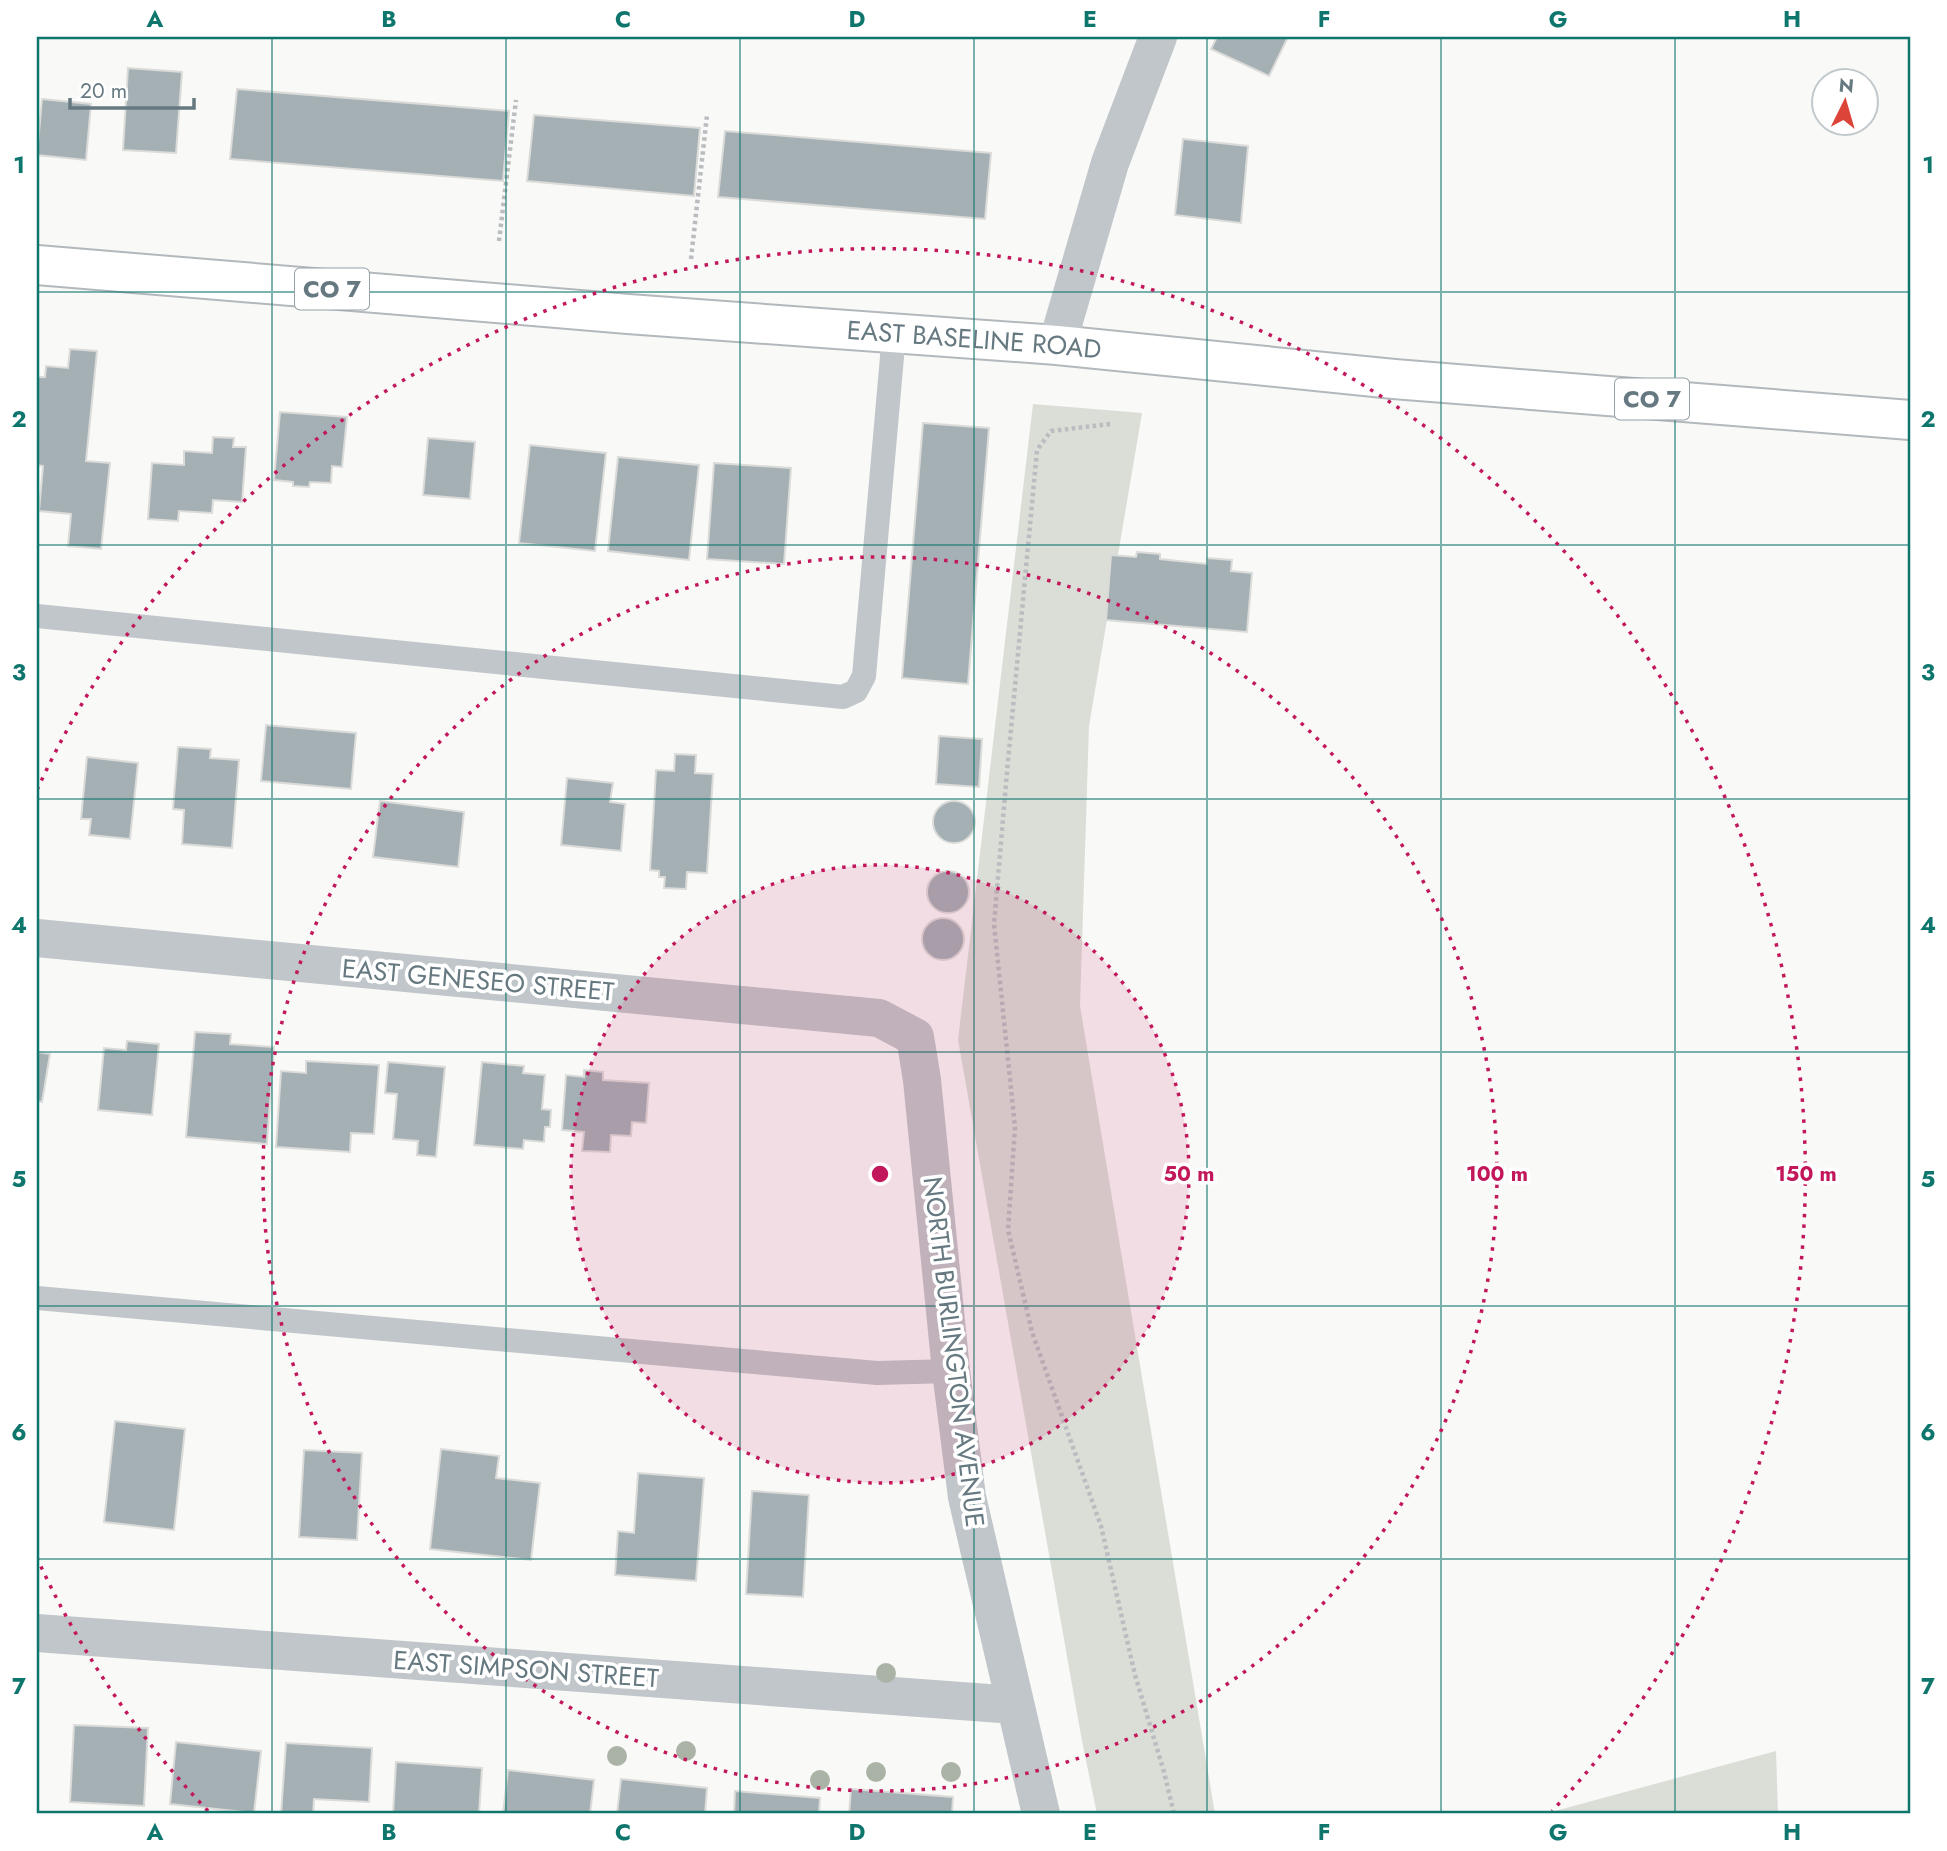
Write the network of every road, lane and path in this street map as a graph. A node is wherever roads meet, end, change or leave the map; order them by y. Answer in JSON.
{"nodes":[{"id":1,"x":1158,"y":37,"type":"edge"},
{"id":2,"x":516,"y":100,"type":"dead end"},
{"id":3,"x":707,"y":115,"type":"dead end"},
{"id":4,"x":499,"y":241,"type":"dead end"},
{"id":5,"x":691,"y":259,"type":"dead end"},
{"id":6,"x":37,"y":265,"type":"edge"},
{"id":7,"x":894,"y":334,"type":"junction"},
{"id":8,"x":1057,"y":345,"type":"junction"},
{"id":9,"x":1910,"y":420,"type":"edge"},
{"id":10,"x":1110,"y":424,"type":"dead end"},
{"id":11,"x":37,"y":616,"type":"edge"},
{"id":12,"x":37,"y":938,"type":"edge"},
{"id":13,"x":915,"y":1037,"type":"joint"},
{"id":14,"x":37,"y":1298,"type":"edge"},
{"id":15,"x":951,"y":1371,"type":"junction"},
{"id":16,"x":37,"y":1633,"type":"edge"},
{"id":17,"x":1015,"y":1705,"type":"junction"},
{"id":18,"x":1041,"y":1814,"type":"edge"},
{"id":19,"x":1174,"y":1814,"type":"edge"}],
"edges":[{"from":1,"to":8,"type":"street"},
{"from":2,"to":4,"type":"path"},
{"from":3,"to":5,"type":"path"},
{"from":6,"to":7,"type":"main road","name":"EAST BASELINE ROAD","number":"CO 7"},
{"from":7,"to":8,"type":"main road","name":"EAST BASELINE ROAD","number":"CO 7"},
{"from":7,"to":11,"type":"lane"},
{"from":8,"to":9,"type":"main road","name":"EAST BASELINE ROAD","number":"CO 7"},
{"from":10,"to":19,"type":"path"},
{"from":12,"to":13,"type":"street","name":"EAST GENESEO STREET"},
{"from":13,"to":15,"type":"street","name":"NORTH BURLINGTON AVENUE"},
{"from":14,"to":15,"type":"lane"},
{"from":15,"to":17,"type":"street","name":"NORTH BURLINGTON AVENUE"},
{"from":16,"to":17,"type":"street","name":"EAST SIMPSON STREET"},
{"from":17,"to":18,"type":"street","name":"NORTH BURLINGTON AVENUE"}]}
